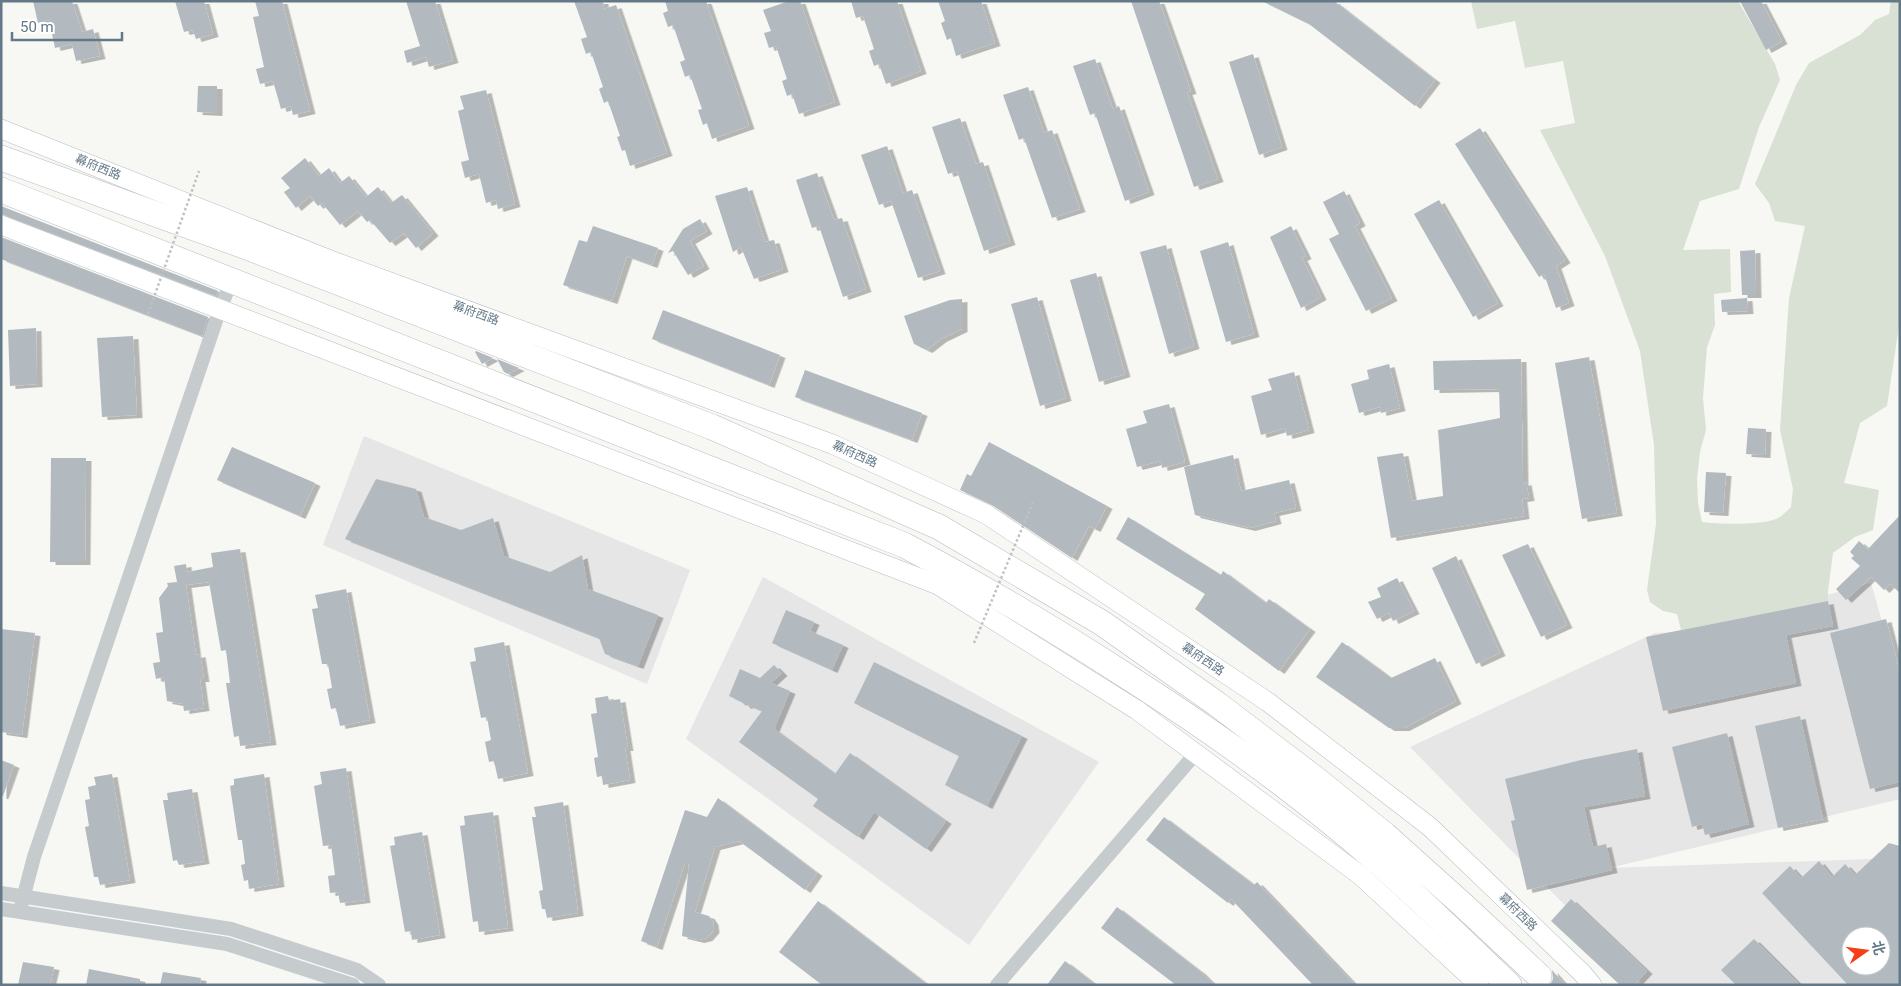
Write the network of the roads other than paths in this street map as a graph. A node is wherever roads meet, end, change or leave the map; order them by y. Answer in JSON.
{"nodes":[{"id":1,"x":1,"y":129,"type":"edge"},
{"id":2,"x":1,"y":158,"type":"edge"},
{"id":3,"x":1,"y":190,"type":"edge"},
{"id":4,"x":1,"y":225,"type":"edge"},
{"id":5,"x":231,"y":282,"type":"junction"},
{"id":6,"x":220,"y":309,"type":"junction"},
{"id":7,"x":1196,"y":753,"type":"junction"},
{"id":8,"x":1,"y":893,"type":"edge"},
{"id":9,"x":1,"y":908,"type":"edge"},
{"id":10,"x":20,"y":910,"type":"junction"},
{"id":11,"x":1539,"y":976,"type":"dead end"},
{"id":12,"x":352,"y":985,"type":"edge"},
{"id":13,"x":379,"y":985,"type":"edge"},
{"id":14,"x":997,"y":985,"type":"edge"},
{"id":15,"x":1479,"y":985,"type":"edge"},
{"id":16,"x":1508,"y":985,"type":"edge"},
{"id":17,"x":1592,"y":985,"type":"edge"}],
"edges":[{"from":1,"to":17,"type":"main road","name":"幕府西路"},
{"from":2,"to":11,"type":"highway","name":"幕府西路"},
{"from":3,"to":5,"type":"highway"},
{"from":4,"to":6,"type":"main road"},
{"from":5,"to":6,"type":"street"},
{"from":5,"to":16,"type":"highway"},
{"from":6,"to":7,"type":"main road"},
{"from":6,"to":10,"type":"street"},
{"from":7,"to":14,"type":"street"},
{"from":7,"to":15,"type":"main road"},
{"from":8,"to":13,"type":"street"},
{"from":9,"to":10,"type":"street"},
{"from":10,"to":12,"type":"street"}]}
